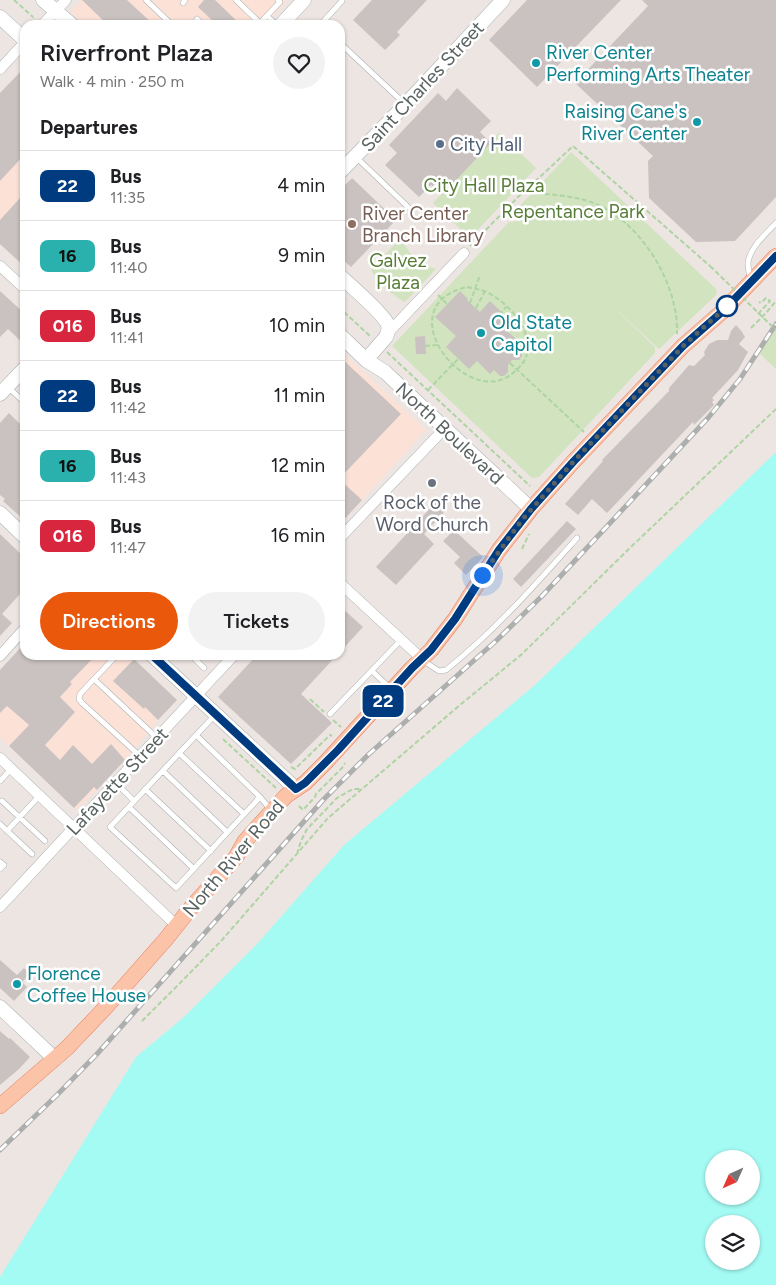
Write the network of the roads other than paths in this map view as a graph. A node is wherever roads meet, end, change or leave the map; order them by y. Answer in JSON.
{"nodes":[{"id":1,"x":43,"y":0,"type":"edge"},
{"id":2,"x":66,"y":0,"type":"edge"},
{"id":3,"x":146,"y":0,"type":"edge"},
{"id":4,"x":236,"y":0,"type":"edge"},
{"id":5,"x":278,"y":0,"type":"edge"},
{"id":6,"x":304,"y":0,"type":"edge"},
{"id":7,"x":503,"y":0,"type":"edge"},
{"id":8,"x":342,"y":1,"type":"edge"},
{"id":9,"x":55,"y":11,"type":"junction"},
{"id":10,"x":267,"y":16,"type":"junction"},
{"id":11,"x":0,"y":17,"type":"edge"},
{"id":12,"x":47,"y":20,"type":"edge"},
{"id":13,"x":66,"y":20,"type":"edge"},
{"id":14,"x":167,"y":20,"type":"edge"},
{"id":15,"x":257,"y":20,"type":"edge"},
{"id":16,"x":263,"y":20,"type":"edge"},
{"id":17,"x":272,"y":20,"type":"edge"},
{"id":18,"x":284,"y":20,"type":"edge"},
{"id":19,"x":324,"y":20,"type":"edge"},
{"id":20,"x":20,"y":36,"type":"edge"},
{"id":21,"x":20,"y":47,"type":"edge"},
{"id":22,"x":345,"y":48,"type":"edge"},
{"id":23,"x":0,"y":69,"type":"edge"},
{"id":24,"x":405,"y":105,"type":"junction"},
{"id":25,"x":356,"y":156,"type":"junction"},
{"id":26,"x":345,"y":167,"type":"edge"},
{"id":27,"x":408,"y":207,"type":"dead end"},
{"id":28,"x":776,"y":223,"type":"edge"},
{"id":29,"x":464,"y":253,"type":"road end"},
{"id":30,"x":776,"y":256,"type":"edge"},
{"id":31,"x":0,"y":266,"type":"edge"},
{"id":32,"x":345,"y":281,"type":"edge"},
{"id":33,"x":751,"y":282,"type":"junction"},
{"id":34,"x":20,"y":284,"type":"edge"},
{"id":35,"x":388,"y":333,"type":"junction"},
{"id":36,"x":345,"y":340,"type":"edge"},
{"id":37,"x":366,"y":360,"type":"junction"},
{"id":38,"x":20,"y":373,"type":"edge"},
{"id":39,"x":4,"y":391,"type":"edge"},
{"id":40,"x":20,"y":399,"type":"edge"},
{"id":41,"x":445,"y":428,"type":"junction"},
{"id":42,"x":531,"y":509,"type":"junction"},
{"id":43,"x":3,"y":514,"type":"edge"},
{"id":44,"x":20,"y":532,"type":"edge"},
{"id":45,"x":345,"y":533,"type":"edge"},
{"id":46,"x":578,"y":538,"type":"dead end"},
{"id":47,"x":345,"y":588,"type":"edge"},
{"id":48,"x":20,"y":634,"type":"edge"},
{"id":49,"x":401,"y":640,"type":"junction"},
{"id":50,"x":0,"y":656,"type":"edge"},
{"id":51,"x":112,"y":660,"type":"edge"},
{"id":52,"x":160,"y":660,"type":"edge"},
{"id":53,"x":196,"y":660,"type":"edge"},
{"id":54,"x":229,"y":660,"type":"edge"},
{"id":55,"x":422,"y":660,"type":"junction"},
{"id":56,"x":204,"y":668,"type":"dead end"},
{"id":57,"x":372,"y":670,"type":"junction"},
{"id":58,"x":94,"y":679,"type":"junction"},
{"id":59,"x":392,"y":690,"type":"junction"},
{"id":60,"x":196,"y":696,"type":"junction"},
{"id":61,"x":216,"y":714,"type":"junction"},
{"id":62,"x":330,"y":714,"type":"dead end"},
{"id":63,"x":196,"y":735,"type":"junction"},
{"id":64,"x":157,"y":738,"type":"junction"},
{"id":65,"x":179,"y":753,"type":"junction"},
{"id":66,"x":140,"y":756,"type":"junction"},
{"id":67,"x":0,"y":758,"type":"edge"},
{"id":68,"x":11,"y":768,"type":"junction"},
{"id":69,"x":162,"y":771,"type":"junction"},
{"id":70,"x":0,"y":781,"type":"edge"},
{"id":71,"x":116,"y":783,"type":"junction"},
{"id":72,"x":145,"y":789,"type":"junction"},
{"id":73,"x":296,"y":789,"type":"junction"},
{"id":74,"x":40,"y":795,"type":"junction"},
{"id":75,"x":260,"y":797,"type":"junction"},
{"id":76,"x":2,"y":801,"type":"dead end"},
{"id":77,"x":134,"y":801,"type":"junction"},
{"id":78,"x":129,"y":807,"type":"junction"},
{"id":79,"x":272,"y":811,"type":"junction"},
{"id":80,"x":244,"y":814,"type":"junction"},
{"id":81,"x":20,"y":817,"type":"junction"},
{"id":82,"x":0,"y":824,"type":"edge"},
{"id":83,"x":75,"y":828,"type":"junction"},
{"id":84,"x":7,"y":831,"type":"junction"},
{"id":85,"x":227,"y":832,"type":"junction"},
{"id":86,"x":45,"y":840,"type":"dead end"},
{"id":87,"x":210,"y":851,"type":"junction"},
{"id":88,"x":32,"y":854,"type":"dead end"},
{"id":89,"x":0,"y":862,"type":"edge"},
{"id":90,"x":0,"y":869,"type":"edge"},
{"id":91,"x":194,"y":869,"type":"junction"},
{"id":92,"x":0,"y":907,"type":"edge"},
{"id":93,"x":177,"y":926,"type":"junction"},
{"id":94,"x":0,"y":1007,"type":"edge"},
{"id":95,"x":55,"y":1059,"type":"junction"},
{"id":96,"x":0,"y":1106,"type":"edge"}],
"edges":[{"from":1,"to":9,"type":"street"},
{"from":2,"to":9,"type":"street"},
{"from":3,"to":14,"type":"lane"},
{"from":4,"to":15,"type":"lane"},
{"from":5,"to":10,"type":"lane"},
{"from":6,"to":18,"type":"street"},
{"from":7,"to":24,"type":"street","name":"Saint Charles Street"},
{"from":8,"to":19,"type":"lane"},
{"from":9,"to":12,"type":"street"},
{"from":9,"to":13,"type":"street"},
{"from":10,"to":16,"type":"lane"},
{"from":10,"to":17,"type":"lane"},
{"from":11,"to":20,"type":"street"},
{"from":21,"to":23,"type":"street"},
{"from":22,"to":24,"type":"lane"},
{"from":24,"to":25,"type":"street","name":"Saint Charles Street"},
{"from":25,"to":26,"type":"street","name":"Saint Charles Street"},
{"from":25,"to":27,"type":"lane"},
{"from":28,"to":33,"type":"lane"},
{"from":29,"to":35,"type":"street"},
{"from":30,"to":33,"type":"main road","name":"North River Road"},
{"from":31,"to":34,"type":"street"},
{"from":32,"to":35,"type":"street"},
{"from":33,"to":42,"type":"main road","name":"North River Road"},
{"from":35,"to":37,"type":"street"},
{"from":36,"to":37,"type":"street","name":"North Boulevard"},
{"from":37,"to":41,"type":"street","name":"North Boulevard"},
{"from":38,"to":39,"type":"street"},
{"from":39,"to":40,"type":"lane"},
{"from":41,"to":42,"type":"street","name":"North Boulevard"},
{"from":41,"to":45,"type":"street"},
{"from":42,"to":55,"type":"main road","name":"North River Road"},
{"from":43,"to":44,"type":"street"},
{"from":46,"to":55,"type":"lane"},
{"from":47,"to":49,"type":"street"},
{"from":48,"to":50,"type":"street"},
{"from":49,"to":55,"type":"street"},
{"from":49,"to":57,"type":"lane"},
{"from":51,"to":58,"type":"lane"},
{"from":52,"to":60,"type":"street"},
{"from":53,"to":56,"type":"lane"},
{"from":54,"to":60,"type":"street","name":"Lafayette Street"},
{"from":55,"to":59,"type":"main road","name":"North River Road"},
{"from":57,"to":59,"type":"lane"},
{"from":57,"to":62,"type":"lane"},
{"from":58,"to":64,"type":"lane"},
{"from":58,"to":66,"type":"lane"},
{"from":59,"to":73,"type":"main road","name":"North River Road"},
{"from":60,"to":61,"type":"street"},
{"from":60,"to":64,"type":"street","name":"Lafayette Street"},
{"from":61,"to":63,"type":"lane"},
{"from":61,"to":73,"type":"street"},
{"from":63,"to":65,"type":"lane"},
{"from":63,"to":75,"type":"lane"},
{"from":64,"to":66,"type":"street","name":"Lafayette Street"},
{"from":65,"to":69,"type":"lane"},
{"from":65,"to":80,"type":"lane"},
{"from":66,"to":71,"type":"street","name":"Lafayette Street"},
{"from":67,"to":68,"type":"street"},
{"from":68,"to":70,"type":"lane"},
{"from":68,"to":74,"type":"street"},
{"from":69,"to":72,"type":"lane"},
{"from":69,"to":85,"type":"lane"},
{"from":71,"to":77,"type":"lane"},
{"from":71,"to":83,"type":"street","name":"Lafayette Street"},
{"from":72,"to":77,"type":"lane"},
{"from":72,"to":87,"type":"lane"},
{"from":73,"to":79,"type":"main road","name":"North River Road"},
{"from":74,"to":81,"type":"lane"},
{"from":74,"to":83,"type":"street"},
{"from":75,"to":79,"type":"lane"},
{"from":75,"to":80,"type":"lane"},
{"from":76,"to":81,"type":"lane"},
{"from":77,"to":78,"type":"lane"},
{"from":78,"to":91,"type":"lane"},
{"from":78,"to":91,"type":"lane"},
{"from":79,"to":93,"type":"main road","name":"North River Road"},
{"from":80,"to":85,"type":"lane"},
{"from":81,"to":84,"type":"lane"},
{"from":81,"to":86,"type":"lane"},
{"from":82,"to":84,"type":"lane"},
{"from":83,"to":92,"type":"street","name":"Lafayette Street"},
{"from":83,"to":93,"type":"street"},
{"from":84,"to":88,"type":"lane"},
{"from":85,"to":87,"type":"lane"},
{"from":87,"to":91,"type":"lane"},
{"from":89,"to":90,"type":"lane"},
{"from":93,"to":95,"type":"main road","name":"North River Road"},
{"from":94,"to":95,"type":"street"},
{"from":95,"to":96,"type":"main road","name":"North River Road"}]}
